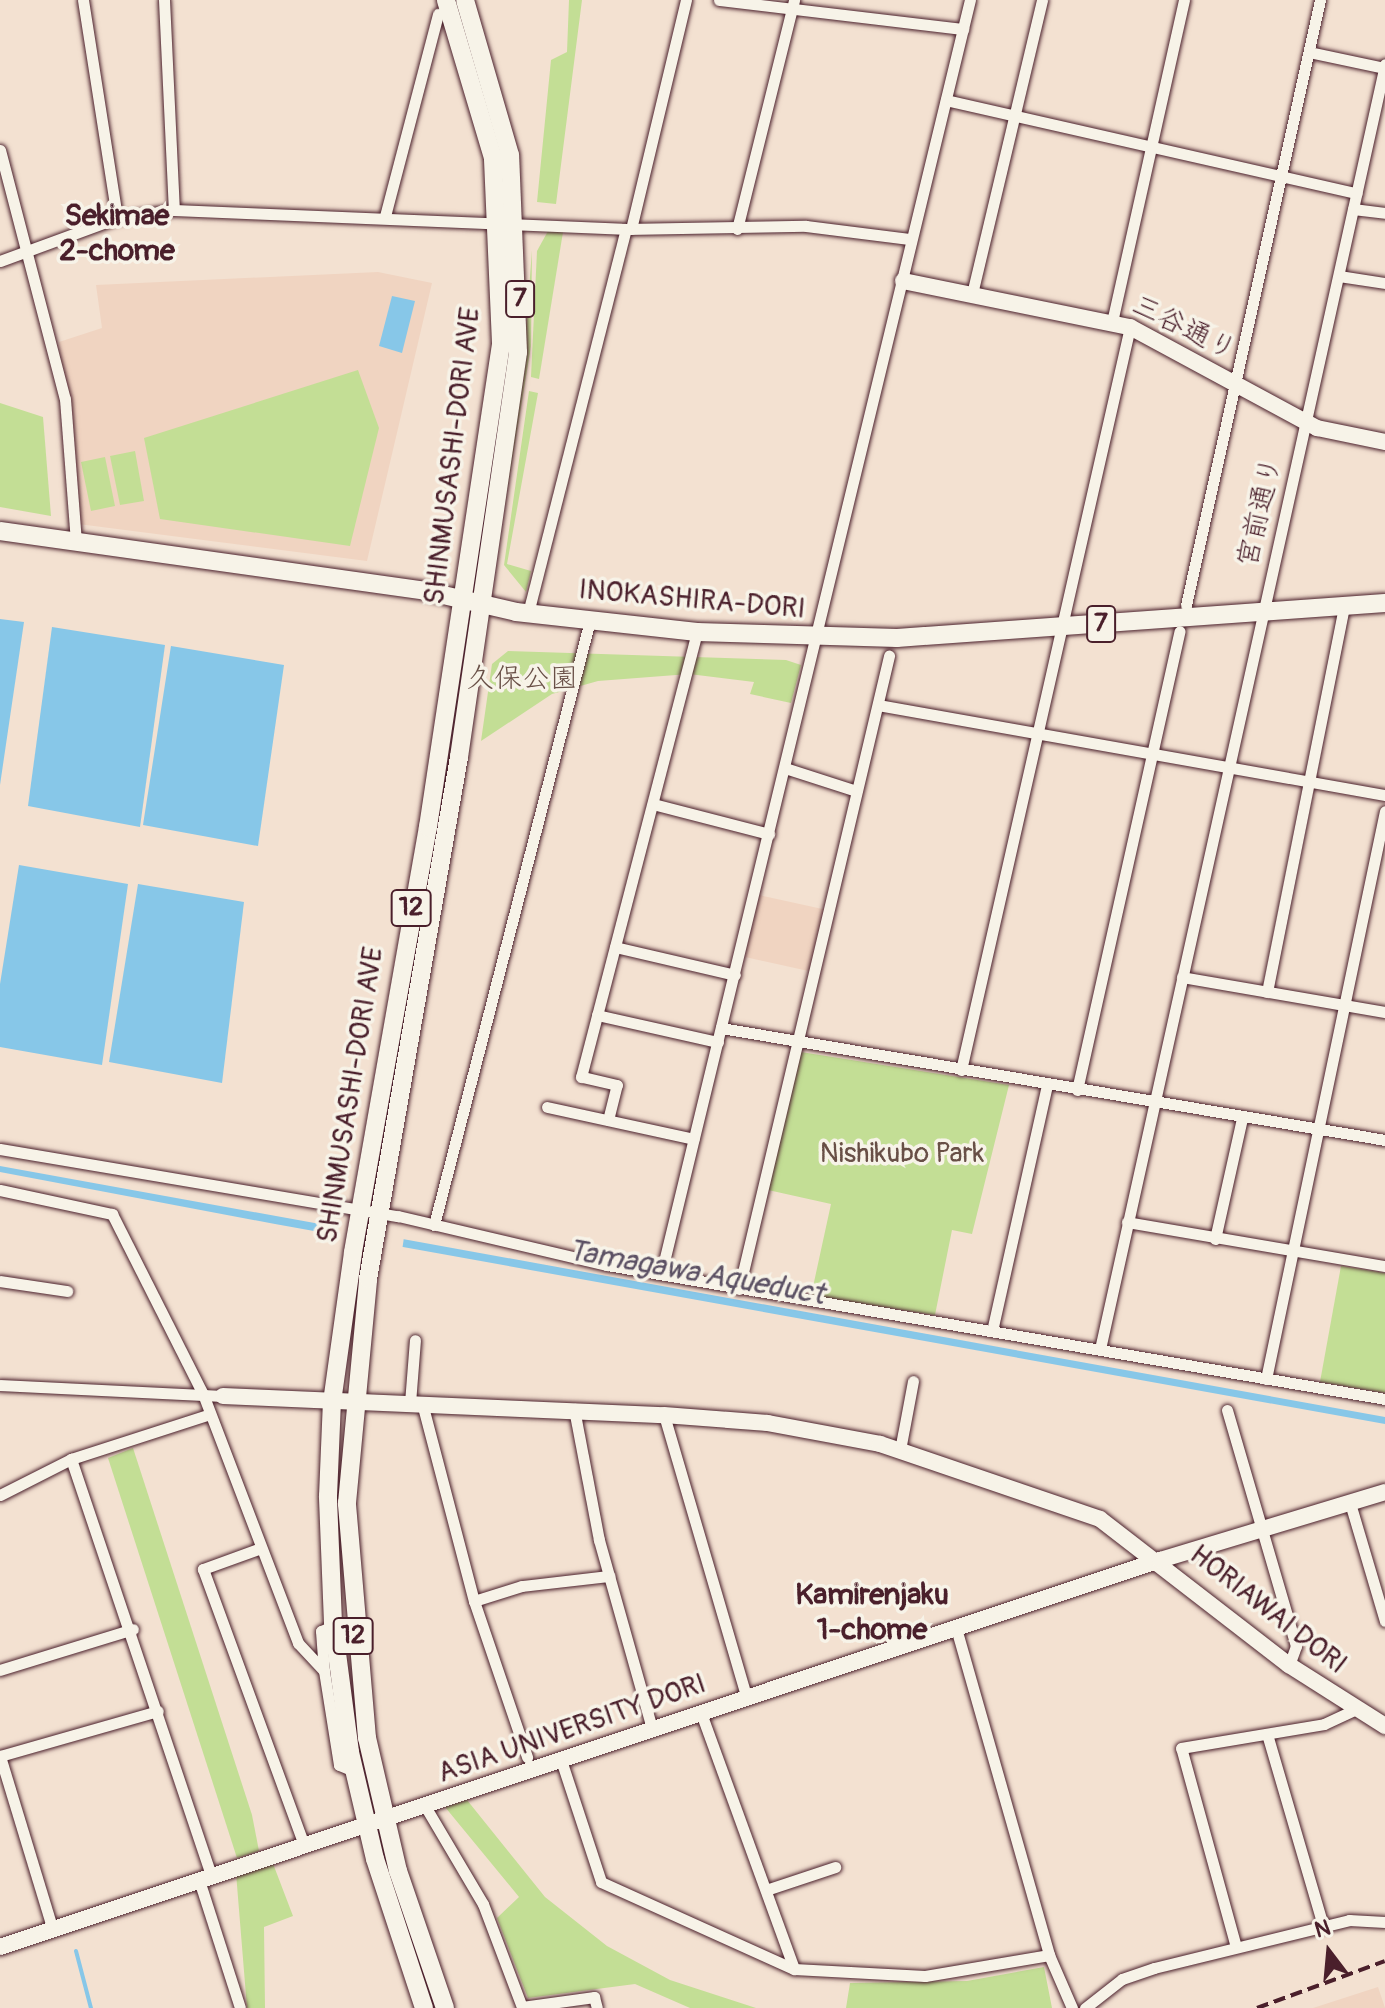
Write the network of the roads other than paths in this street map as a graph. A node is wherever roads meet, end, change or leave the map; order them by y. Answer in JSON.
{"nodes":[{"id":1,"x":83,"y":0,"type":"edge"},
{"id":2,"x":164,"y":0,"type":"edge"},
{"id":3,"x":465,"y":0,"type":"edge"},
{"id":4,"x":686,"y":0,"type":"edge"},
{"id":5,"x":719,"y":0,"type":"edge"},
{"id":6,"x":970,"y":0,"type":"edge"},
{"id":7,"x":1042,"y":0,"type":"edge"},
{"id":8,"x":1184,"y":0,"type":"edge"},
{"id":9,"x":1320,"y":0,"type":"edge"},
{"id":10,"x":793,"y":5,"type":"edge"},
{"id":11,"x":442,"y":7,"type":"edge"},
{"id":12,"x":963,"y":29,"type":"junction"},
{"id":13,"x":1309,"y":52,"type":"junction"},
{"id":14,"x":1384,"y":66,"type":"edge"},
{"id":15,"x":946,"y":100,"type":"junction"},
{"id":16,"x":1015,"y":117,"type":"junction"},
{"id":17,"x":1151,"y":147,"type":"junction"},
{"id":18,"x":0,"y":150,"type":"edge"},
{"id":19,"x":1283,"y":177,"type":"junction"},
{"id":20,"x":1357,"y":193,"type":"junction"},
{"id":21,"x":1353,"y":209,"type":"junction"},
{"id":22,"x":174,"y":210,"type":"junction"},
{"id":23,"x":1385,"y":213,"type":"edge"},
{"id":24,"x":385,"y":216,"type":"junction"},
{"id":25,"x":117,"y":218,"type":"junction"},
{"id":26,"x":509,"y":223,"type":"junction"},
{"id":27,"x":628,"y":229,"type":"junction"},
{"id":28,"x":737,"y":229,"type":"junction"},
{"id":29,"x":909,"y":239,"type":"junction"},
{"id":30,"x":29,"y":251,"type":"junction"},
{"id":31,"x":0,"y":261,"type":"edge"},
{"id":32,"x":1339,"y":276,"type":"junction"},
{"id":33,"x":903,"y":281,"type":"junction"},
{"id":34,"x":1385,"y":283,"type":"edge"},
{"id":35,"x":972,"y":294,"type":"junction"},
{"id":36,"x":1112,"y":322,"type":"junction"},
{"id":37,"x":1130,"y":327,"type":"junction"},
{"id":38,"x":1237,"y":382,"type":"junction"},
{"id":39,"x":1306,"y":421,"type":"junction"},
{"id":40,"x":1385,"y":442,"type":"edge"},
{"id":41,"x":0,"y":531,"type":"edge"},
{"id":42,"x":76,"y":543,"type":"junction"},
{"id":43,"x":463,"y":598,"type":"junction"},
{"id":44,"x":482,"y":603,"type":"junction"},
{"id":45,"x":1385,"y":603,"type":"edge"},
{"id":46,"x":1186,"y":605,"type":"dead end"},
{"id":47,"x":1344,"y":607,"type":"junction"},
{"id":48,"x":528,"y":613,"type":"junction"},
{"id":49,"x":1262,"y":613,"type":"junction"},
{"id":50,"x":590,"y":620,"type":"junction"},
{"id":51,"x":1061,"y":627,"type":"junction"},
{"id":52,"x":1180,"y":631,"type":"dead end"},
{"id":53,"x":697,"y":632,"type":"junction"},
{"id":54,"x":816,"y":638,"type":"junction"},
{"id":55,"x":889,"y":656,"type":"dead end"},
{"id":56,"x":878,"y":705,"type":"junction"},
{"id":57,"x":1037,"y":734,"type":"junction"},
{"id":58,"x":1153,"y":754,"type":"junction"},
{"id":59,"x":1228,"y":766,"type":"junction"},
{"id":60,"x":785,"y":768,"type":"junction"},
{"id":61,"x":1307,"y":780,"type":"junction"},
{"id":62,"x":856,"y":791,"type":"junction"},
{"id":63,"x":1385,"y":795,"type":"edge"},
{"id":64,"x":653,"y":804,"type":"junction"},
{"id":65,"x":1385,"y":811,"type":"edge"},
{"id":66,"x":769,"y":834,"type":"junction"},
{"id":67,"x":615,"y":947,"type":"junction"},
{"id":68,"x":735,"y":975,"type":"junction"},
{"id":69,"x":1182,"y":977,"type":"junction"},
{"id":70,"x":1267,"y":992,"type":"junction"},
{"id":71,"x":1344,"y":1005,"type":"junction"},
{"id":72,"x":1385,"y":1012,"type":"edge"},
{"id":73,"x":597,"y":1015,"type":"junction"},
{"id":74,"x":721,"y":1028,"type":"junction"},
{"id":75,"x":718,"y":1042,"type":"junction"},
{"id":76,"x":799,"y":1042,"type":"junction"},
{"id":77,"x":961,"y":1070,"type":"junction"},
{"id":78,"x":1047,"y":1085,"type":"junction"},
{"id":79,"x":1077,"y":1090,"type":"junction"},
{"id":80,"x":1154,"y":1103,"type":"junction"},
{"id":81,"x":547,"y":1107,"type":"dead end"},
{"id":82,"x":1242,"y":1118,"type":"junction"},
{"id":83,"x":608,"y":1120,"type":"junction"},
{"id":84,"x":1318,"y":1129,"type":"junction"},
{"id":85,"x":694,"y":1139,"type":"junction"},
{"id":86,"x":1385,"y":1140,"type":"edge"},
{"id":87,"x":0,"y":1149,"type":"edge"},
{"id":88,"x":0,"y":1190,"type":"edge"},
{"id":89,"x":369,"y":1216,"type":"junction"},
{"id":90,"x":1127,"y":1222,"type":"junction"},
{"id":91,"x":434,"y":1225,"type":"junction"},
{"id":92,"x":1215,"y":1239,"type":"junction"},
{"id":93,"x":1292,"y":1252,"type":"junction"},
{"id":94,"x":1385,"y":1266,"type":"edge"},
{"id":95,"x":661,"y":1274,"type":"junction"},
{"id":96,"x":0,"y":1281,"type":"edge"},
{"id":97,"x":739,"y":1289,"type":"junction"},
{"id":98,"x":67,"y":1291,"type":"dead end"},
{"id":99,"x":992,"y":1331,"type":"junction"},
{"id":100,"x":415,"y":1340,"type":"dead end"},
{"id":101,"x":1100,"y":1349,"type":"junction"},
{"id":102,"x":1266,"y":1379,"type":"junction"},
{"id":103,"x":913,"y":1381,"type":"dead end"},
{"id":104,"x":0,"y":1385,"type":"edge"},
{"id":105,"x":203,"y":1394,"type":"junction"},
{"id":106,"x":223,"y":1396,"type":"joint"},
{"id":107,"x":1385,"y":1399,"type":"edge"},
{"id":108,"x":332,"y":1402,"type":"junction"},
{"id":109,"x":351,"y":1402,"type":"junction"},
{"id":110,"x":416,"y":1403,"type":"junction"},
{"id":111,"x":574,"y":1409,"type":"junction"},
{"id":112,"x":1227,"y":1410,"type":"dead end"},
{"id":113,"x":210,"y":1414,"type":"junction"},
{"id":114,"x":664,"y":1415,"type":"junction"},
{"id":115,"x":900,"y":1450,"type":"junction"},
{"id":116,"x":71,"y":1459,"type":"junction"},
{"id":117,"x":1385,"y":1492,"type":"edge"},
{"id":118,"x":0,"y":1495,"type":"edge"},
{"id":119,"x":1350,"y":1503,"type":"junction"},
{"id":120,"x":1259,"y":1530,"type":"junction"},
{"id":121,"x":261,"y":1548,"type":"junction"},
{"id":122,"x":1160,"y":1560,"type":"junction"},
{"id":123,"x":609,"y":1576,"type":"junction"},
{"id":124,"x":474,"y":1601,"type":"junction"},
{"id":125,"x":1385,"y":1621,"type":"edge"},
{"id":126,"x":333,"y":1626,"type":"junction"},
{"id":127,"x":956,"y":1628,"type":"junction"},
{"id":128,"x":133,"y":1629,"type":"junction"},
{"id":129,"x":1289,"y":1665,"type":"junction"},
{"id":130,"x":0,"y":1670,"type":"edge"},
{"id":131,"x":324,"y":1671,"type":"junction"},
{"id":132,"x":747,"y":1698,"type":"junction"},
{"id":133,"x":1356,"y":1709,"type":"junction"},
{"id":134,"x":158,"y":1711,"type":"junction"},
{"id":135,"x":701,"y":1713,"type":"junction"},
{"id":136,"x":1385,"y":1726,"type":"edge"},
{"id":137,"x":652,"y":1729,"type":"junction"},
{"id":138,"x":1267,"y":1734,"type":"junction"},
{"id":139,"x":0,"y":1756,"type":"edge"},
{"id":140,"x":527,"y":1757,"type":"dead end"},
{"id":141,"x":561,"y":1760,"type":"junction"},
{"id":142,"x":354,"y":1771,"type":"junction"},
{"id":143,"x":425,"y":1806,"type":"junction"},
{"id":144,"x":384,"y":1819,"type":"junction"},
{"id":145,"x":366,"y":1825,"type":"junction"},
{"id":146,"x":304,"y":1845,"type":"junction"},
{"id":147,"x":835,"y":1867,"type":"dead end"},
{"id":148,"x":205,"y":1878,"type":"junction"},
{"id":149,"x":766,"y":1890,"type":"junction"},
{"id":150,"x":1385,"y":1922,"type":"edge"},
{"id":151,"x":1323,"y":1926,"type":"junction"},
{"id":152,"x":53,"y":1930,"type":"junction"},
{"id":153,"x":0,"y":1947,"type":"edge"},
{"id":154,"x":1236,"y":1947,"type":"junction"},
{"id":155,"x":1049,"y":1955,"type":"junction"},
{"id":156,"x":794,"y":1969,"type":"junction"},
{"id":157,"x":240,"y":2008,"type":"edge"},
{"id":158,"x":424,"y":2008,"type":"edge"},
{"id":159,"x":445,"y":2008,"type":"edge"},
{"id":160,"x":597,"y":2008,"type":"edge"},
{"id":161,"x":1072,"y":2008,"type":"edge"},
{"id":162,"x":1085,"y":2008,"type":"edge"}],
"edges":[{"from":1,"to":25,"type":"street"},
{"from":2,"to":22,"type":"street"},
{"from":3,"to":26,"type":"main road","name":"SHINMUSASHI-DORI AVE","number":"7"},
{"from":4,"to":27,"type":"street"},
{"from":5,"to":10,"type":"street"},
{"from":6,"to":12,"type":"street"},
{"from":7,"to":16,"type":"street"},
{"from":8,"to":17,"type":"street"},
{"from":9,"to":13,"type":"street"},
{"from":10,"to":12,"type":"street"},
{"from":10,"to":28,"type":"street"},
{"from":11,"to":24,"type":"street"},
{"from":11,"to":26,"type":"main road","name":"SHINMUSASHI-DORI AVE","number":"7"},
{"from":12,"to":15,"type":"street"},
{"from":13,"to":14,"type":"street"},
{"from":13,"to":19,"type":"street"},
{"from":14,"to":20,"type":"street","name":"宮前通り"},
{"from":15,"to":16,"type":"street"},
{"from":15,"to":29,"type":"street"},
{"from":16,"to":17,"type":"street"},
{"from":16,"to":35,"type":"street"},
{"from":17,"to":19,"type":"street"},
{"from":17,"to":36,"type":"street"},
{"from":18,"to":30,"type":"street"},
{"from":19,"to":20,"type":"street"},
{"from":19,"to":38,"type":"street"},
{"from":20,"to":21,"type":"street","name":"宮前通り"},
{"from":21,"to":23,"type":"street"},
{"from":21,"to":32,"type":"street","name":"宮前通り"},
{"from":22,"to":24,"type":"street"},
{"from":22,"to":25,"type":"street"},
{"from":24,"to":26,"type":"street"},
{"from":25,"to":30,"type":"street"},
{"from":26,"to":27,"type":"street"},
{"from":26,"to":43,"type":"main road","name":"SHINMUSASHI-DORI AVE","number":"7"},
{"from":26,"to":44,"type":"main road","name":"SHINMUSASHI-DORI AVE","number":"7"},
{"from":27,"to":28,"type":"street"},
{"from":27,"to":48,"type":"street"},
{"from":28,"to":29,"type":"street"},
{"from":29,"to":33,"type":"street"},
{"from":30,"to":31,"type":"street"},
{"from":30,"to":42,"type":"street"},
{"from":32,"to":34,"type":"street"},
{"from":32,"to":39,"type":"street","name":"宮前通り"},
{"from":33,"to":35,"type":"street","name":"三谷通り"},
{"from":33,"to":54,"type":"street"},
{"from":35,"to":36,"type":"street","name":"三谷通り"},
{"from":36,"to":37,"type":"street","name":"三谷通り"},
{"from":37,"to":38,"type":"street","name":"三谷通り"},
{"from":37,"to":51,"type":"street"},
{"from":38,"to":39,"type":"street","name":"三谷通り"},
{"from":38,"to":46,"type":"street"},
{"from":39,"to":40,"type":"street","name":"三谷通り"},
{"from":39,"to":49,"type":"street","name":"宮前通り"},
{"from":41,"to":42,"type":"main road","name":"INOKASHIRA-DORI","number":"7"},
{"from":42,"to":43,"type":"main road","name":"INOKASHIRA-DORI","number":"7"},
{"from":43,"to":44,"type":"main road","name":"INOKASHIRA-DORI","number":"7"},
{"from":43,"to":89,"type":"main road","name":"SHINMUSASHI-DORI AVE","number":"12"},
{"from":44,"to":48,"type":"main road","name":"INOKASHIRA-DORI","number":"7"},
{"from":44,"to":89,"type":"main road","name":"SHINMUSASHI-DORI AVE","number":"12"},
{"from":45,"to":47,"type":"main road","name":"INOKASHIRA-DORI","number":"7"},
{"from":47,"to":49,"type":"main road","name":"INOKASHIRA-DORI","number":"7"},
{"from":47,"to":61,"type":"street"},
{"from":48,"to":50,"type":"main road","name":"INOKASHIRA-DORI","number":"7"},
{"from":49,"to":51,"type":"main road","name":"INOKASHIRA-DORI","number":"7"},
{"from":49,"to":59,"type":"street","name":"宮前通り"},
{"from":50,"to":53,"type":"main road","name":"INOKASHIRA-DORI","number":"7"},
{"from":50,"to":91,"type":"street"},
{"from":51,"to":54,"type":"main road","name":"INOKASHIRA-DORI","number":"7"},
{"from":51,"to":57,"type":"street"},
{"from":52,"to":58,"type":"street"},
{"from":53,"to":54,"type":"main road","name":"INOKASHIRA-DORI","number":"7"},
{"from":53,"to":64,"type":"street"},
{"from":54,"to":60,"type":"street"},
{"from":55,"to":56,"type":"street"},
{"from":56,"to":57,"type":"street"},
{"from":56,"to":62,"type":"street"},
{"from":57,"to":58,"type":"street"},
{"from":57,"to":77,"type":"street"},
{"from":58,"to":59,"type":"street"},
{"from":58,"to":79,"type":"street"},
{"from":59,"to":61,"type":"street"},
{"from":59,"to":69,"type":"street","name":"宮前通り"},
{"from":60,"to":62,"type":"street"},
{"from":60,"to":66,"type":"street"},
{"from":61,"to":63,"type":"street"},
{"from":61,"to":70,"type":"street"},
{"from":62,"to":76,"type":"street"},
{"from":64,"to":66,"type":"street"},
{"from":64,"to":67,"type":"street"},
{"from":65,"to":71,"type":"street"},
{"from":66,"to":68,"type":"street"},
{"from":67,"to":68,"type":"street"},
{"from":67,"to":73,"type":"street"},
{"from":68,"to":74,"type":"street"},
{"from":69,"to":70,"type":"street"},
{"from":69,"to":80,"type":"street","name":"宮前通り"},
{"from":70,"to":71,"type":"street"},
{"from":71,"to":72,"type":"street"},
{"from":71,"to":84,"type":"street"},
{"from":73,"to":75,"type":"street"},
{"from":73,"to":83,"type":"street"},
{"from":74,"to":75,"type":"street"},
{"from":74,"to":76,"type":"street"},
{"from":75,"to":85,"type":"street"},
{"from":76,"to":77,"type":"street"},
{"from":76,"to":97,"type":"street"},
{"from":77,"to":78,"type":"street"},
{"from":78,"to":79,"type":"street"},
{"from":78,"to":99,"type":"street"},
{"from":79,"to":80,"type":"street"},
{"from":80,"to":82,"type":"street"},
{"from":80,"to":90,"type":"street","name":"宮前通り"},
{"from":81,"to":83,"type":"street"},
{"from":82,"to":84,"type":"street"},
{"from":82,"to":92,"type":"street"},
{"from":83,"to":85,"type":"street"},
{"from":84,"to":86,"type":"street"},
{"from":84,"to":93,"type":"street"},
{"from":85,"to":95,"type":"street"},
{"from":87,"to":89,"type":"street"},
{"from":88,"to":105,"type":"street"},
{"from":89,"to":91,"type":"street"},
{"from":89,"to":108,"type":"main road","name":"SHINMUSASHI-DORI AVE","number":"12"},
{"from":89,"to":109,"type":"main road","name":"SHINMUSASHI-DORI AVE","number":"12"},
{"from":90,"to":92,"type":"street"},
{"from":90,"to":101,"type":"street","name":"宮前通り"},
{"from":91,"to":95,"type":"street"},
{"from":92,"to":93,"type":"street"},
{"from":93,"to":94,"type":"street"},
{"from":93,"to":102,"type":"street"},
{"from":95,"to":97,"type":"street"},
{"from":96,"to":98,"type":"street"},
{"from":97,"to":99,"type":"street"},
{"from":99,"to":101,"type":"street"},
{"from":100,"to":110,"type":"street"},
{"from":101,"to":102,"type":"street"},
{"from":102,"to":107,"type":"street"},
{"from":103,"to":115,"type":"street"},
{"from":104,"to":105,"type":"street"},
{"from":105,"to":106,"type":"street"},
{"from":105,"to":113,"type":"street"},
{"from":106,"to":108,"type":"street","name":"HORIAWAI DORI"},
{"from":108,"to":109,"type":"street","name":"HORIAWAI DORI"},
{"from":108,"to":126,"type":"main road","name":"SHINMUSASHI-DORI AVE","number":"12"},
{"from":109,"to":110,"type":"street","name":"HORIAWAI DORI"},
{"from":109,"to":144,"type":"main road","name":"SHINMUSASHI-DORI AVE","number":"12"},
{"from":110,"to":111,"type":"street","name":"HORIAWAI DORI"},
{"from":110,"to":124,"type":"street"},
{"from":111,"to":114,"type":"street","name":"HORIAWAI DORI"},
{"from":111,"to":123,"type":"street"},
{"from":112,"to":120,"type":"street"},
{"from":113,"to":116,"type":"street"},
{"from":113,"to":121,"type":"street"},
{"from":114,"to":115,"type":"street","name":"HORIAWAI DORI"},
{"from":114,"to":132,"type":"street"},
{"from":115,"to":122,"type":"street","name":"HORIAWAI DORI"},
{"from":116,"to":118,"type":"street"},
{"from":116,"to":128,"type":"street"},
{"from":117,"to":119,"type":"street","name":"ASIA UNIVERSITY DORI"},
{"from":119,"to":120,"type":"street","name":"ASIA UNIVERSITY DORI"},
{"from":119,"to":125,"type":"street"},
{"from":120,"to":122,"type":"street","name":"ASIA UNIVERSITY DORI"},
{"from":120,"to":129,"type":"street"},
{"from":121,"to":131,"type":"street"},
{"from":121,"to":146,"type":"street"},
{"from":122,"to":127,"type":"street","name":"ASIA UNIVERSITY DORI"},
{"from":122,"to":129,"type":"street","name":"HORIAWAI DORI"},
{"from":123,"to":124,"type":"street"},
{"from":123,"to":137,"type":"street"},
{"from":124,"to":140,"type":"street"},
{"from":126,"to":131,"type":"street"},
{"from":126,"to":142,"type":"main road","name":"SHINMUSASHI-DORI AVE","number":"12"},
{"from":127,"to":132,"type":"street","name":"ASIA UNIVERSITY DORI"},
{"from":127,"to":155,"type":"street"},
{"from":128,"to":130,"type":"street"},
{"from":128,"to":134,"type":"street"},
{"from":129,"to":133,"type":"street","name":"HORIAWAI DORI"},
{"from":131,"to":142,"type":"street"},
{"from":132,"to":135,"type":"street","name":"ASIA UNIVERSITY DORI"},
{"from":133,"to":136,"type":"street","name":"HORIAWAI DORI"},
{"from":133,"to":138,"type":"street"},
{"from":134,"to":139,"type":"street"},
{"from":134,"to":148,"type":"street"},
{"from":135,"to":137,"type":"street","name":"ASIA UNIVERSITY DORI"},
{"from":135,"to":149,"type":"street"},
{"from":137,"to":141,"type":"street","name":"ASIA UNIVERSITY DORI"},
{"from":138,"to":151,"type":"street"},
{"from":138,"to":154,"type":"street"},
{"from":139,"to":152,"type":"street"},
{"from":141,"to":143,"type":"street","name":"ASIA UNIVERSITY DORI"},
{"from":141,"to":156,"type":"street"},
{"from":142,"to":145,"type":"main road","name":"SHINMUSASHI-DORI AVE","number":"12"},
{"from":143,"to":144,"type":"street","name":"ASIA UNIVERSITY DORI"},
{"from":143,"to":160,"type":"street"},
{"from":144,"to":145,"type":"street","name":"ASIA UNIVERSITY DORI"},
{"from":144,"to":159,"type":"main road","name":"SHINMUSASHI-DORI AVE","number":"12"},
{"from":145,"to":146,"type":"street","name":"ASIA UNIVERSITY DORI"},
{"from":145,"to":158,"type":"main road","name":"SHINMUSASHI-DORI AVE","number":"12"},
{"from":146,"to":148,"type":"street","name":"ASIA UNIVERSITY DORI"},
{"from":147,"to":149,"type":"street"},
{"from":148,"to":152,"type":"street","name":"ASIA UNIVERSITY DORI"},
{"from":148,"to":157,"type":"street"},
{"from":149,"to":156,"type":"street"},
{"from":150,"to":151,"type":"street"},
{"from":151,"to":154,"type":"street"},
{"from":152,"to":153,"type":"street","name":"ASIA UNIVERSITY DORI"},
{"from":154,"to":162,"type":"street"},
{"from":155,"to":156,"type":"street"},
{"from":155,"to":161,"type":"street"}]}
